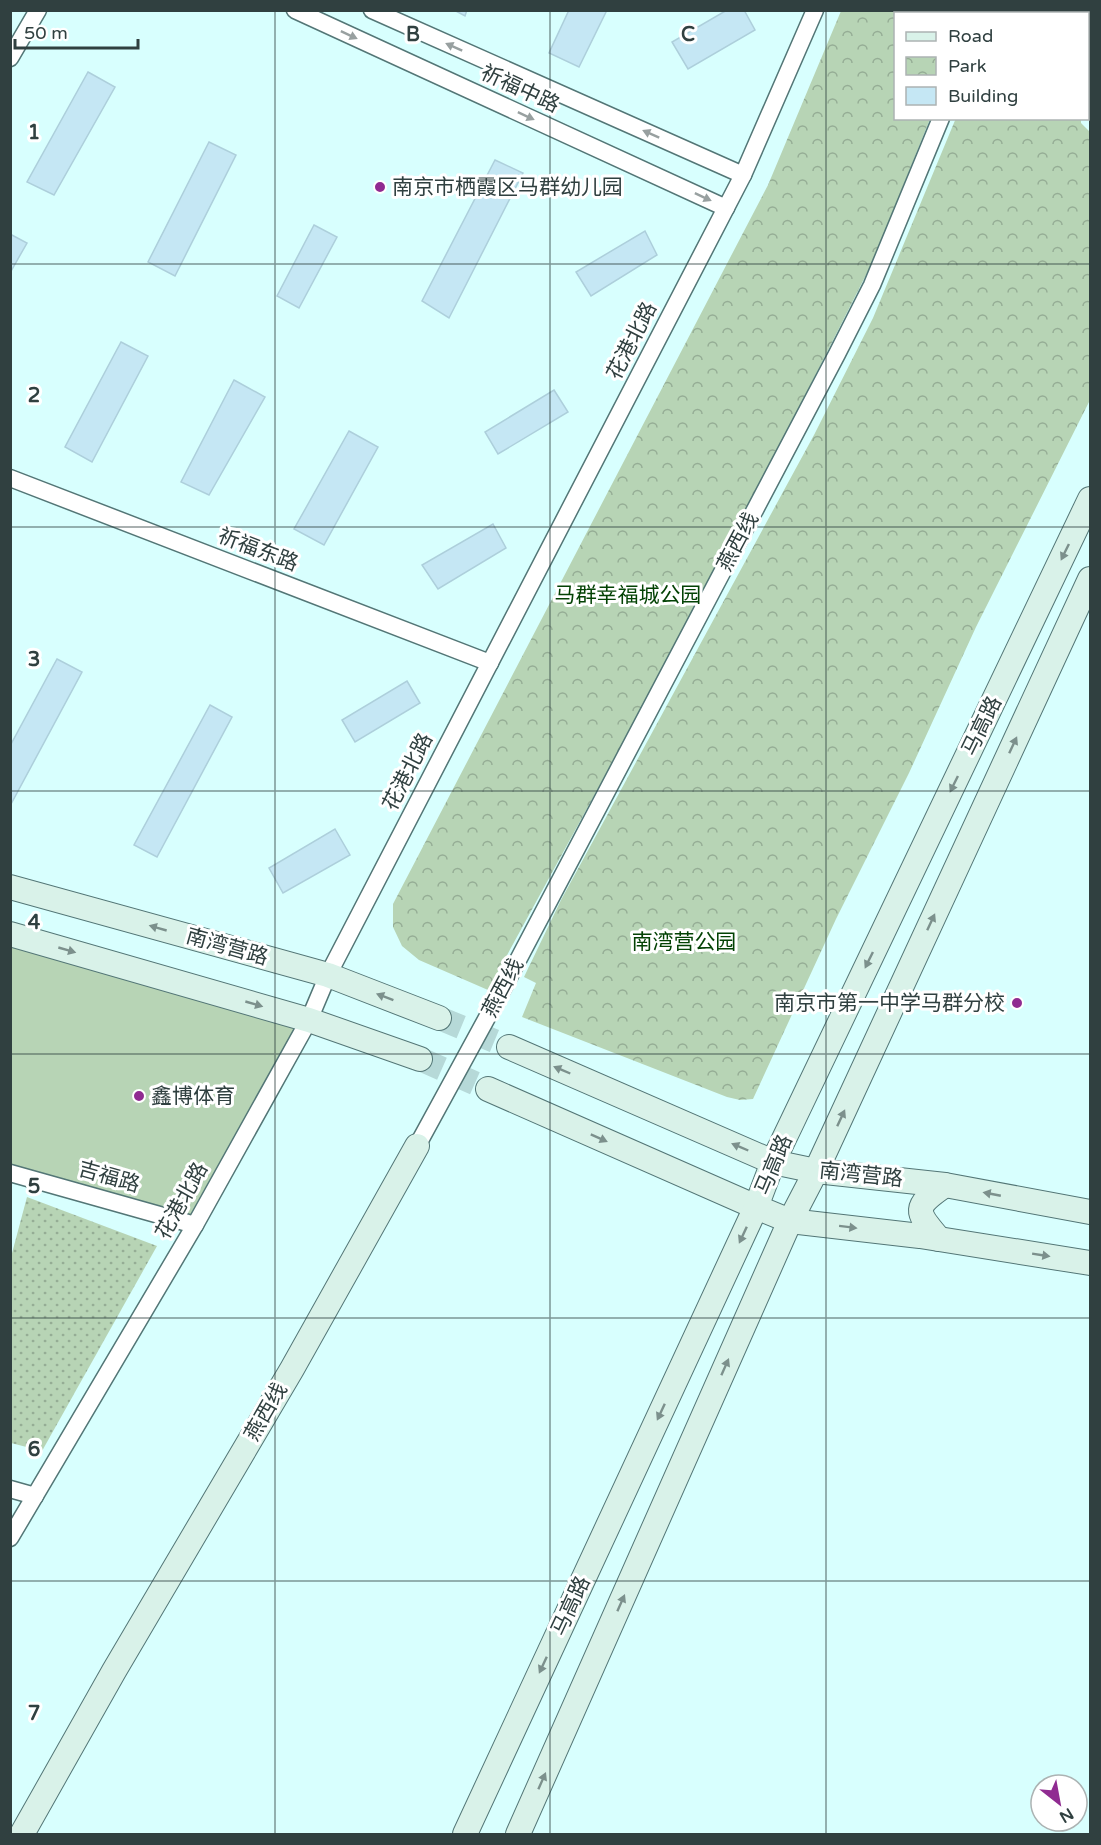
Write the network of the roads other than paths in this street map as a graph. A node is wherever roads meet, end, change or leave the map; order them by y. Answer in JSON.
{"nodes":[{"id":1,"x":38,"y":10,"type":"edge"},
{"id":2,"x":295,"y":10,"type":"edge"},
{"id":3,"x":372,"y":10,"type":"edge"},
{"id":4,"x":815,"y":10,"type":"edge"},
{"id":5,"x":10,"y":58,"type":"edge"},
{"id":6,"x":940,"y":120,"type":"edge"},
{"id":7,"x":743,"y":175,"type":"junction"},
{"id":8,"x":726,"y":208,"type":"junction"},
{"id":9,"x":10,"y":478,"type":"edge"},
{"id":10,"x":1090,"y":499,"type":"edge"},
{"id":11,"x":1090,"y":579,"type":"edge"},
{"id":12,"x":490,"y":663,"type":"junction"},
{"id":13,"x":10,"y":887,"type":"edge"},
{"id":14,"x":10,"y":934,"type":"edge"},
{"id":15,"x":328,"y":975,"type":"junction"},
{"id":16,"x":439,"y":1018,"type":"tunnel mouth"},
{"id":17,"x":309,"y":1020,"type":"junction"},
{"id":18,"x":509,"y":1047,"type":"tunnel mouth"},
{"id":19,"x":420,"y":1059,"type":"tunnel mouth"},
{"id":20,"x":488,"y":1089,"type":"tunnel mouth"},
{"id":21,"x":417,"y":1146,"type":"joint"},
{"id":22,"x":773,"y":1162,"type":"junction"},
{"id":23,"x":816,"y":1171,"type":"junction"},
{"id":24,"x":10,"y":1173,"type":"edge"},
{"id":25,"x":945,"y":1185,"type":"junction"},
{"id":26,"x":756,"y":1207,"type":"junction"},
{"id":27,"x":1090,"y":1212,"type":"edge"},
{"id":28,"x":790,"y":1221,"type":"junction"},
{"id":29,"x":195,"y":1225,"type":"junction"},
{"id":30,"x":939,"y":1239,"type":"junction"},
{"id":31,"x":1090,"y":1263,"type":"edge"},
{"id":32,"x":10,"y":1489,"type":"edge"},
{"id":33,"x":35,"y":1496,"type":"junction"},
{"id":34,"x":10,"y":1538,"type":"edge"},
{"id":35,"x":22,"y":1834,"type":"edge"},
{"id":36,"x":465,"y":1834,"type":"edge"},
{"id":37,"x":518,"y":1834,"type":"edge"}],
"edges":[{"from":1,"to":5,"type":"street"},
{"from":2,"to":8,"type":"street","name":"祈福中路","one_way":true},
{"from":7,"to":3,"type":"street","name":"祈福中路","one_way":true},
{"from":4,"to":7,"type":"street","name":"花港北路"},
{"from":6,"to":21,"type":"street","name":"燕西线"},
{"from":7,"to":8,"type":"street","name":"花港北路"},
{"from":8,"to":12,"type":"street","name":"花港北路"},
{"from":9,"to":12,"type":"street","name":"祈福东路"},
{"from":10,"to":22,"type":"main road","name":"马高路","one_way":true},
{"from":23,"to":11,"type":"main road","name":"马高路","one_way":true},
{"from":12,"to":15,"type":"street","name":"花港北路"},
{"from":15,"to":13,"type":"main road","name":"南湾营路","one_way":true},
{"from":14,"to":17,"type":"main road","one_way":true},
{"from":16,"to":15,"type":"main road","name":"南湾营路","one_way":true},
{"from":15,"to":17,"type":"street","name":"花港北路"},
{"from":17,"to":19,"type":"main road"},
{"from":17,"to":29,"type":"street","name":"花港北路"},
{"from":22,"to":18,"type":"main road","name":"南湾营路","one_way":true},
{"from":20,"to":26,"type":"main road","one_way":true},
{"from":21,"to":35,"type":"main road","name":"燕西线"},
{"from":22,"to":23,"type":"main road","name":"南湾营路"},
{"from":22,"to":26,"type":"main road","name":"马高路"},
{"from":23,"to":25,"type":"main road","name":"南湾营路"},
{"from":23,"to":28,"type":"main road","name":"马高路"},
{"from":24,"to":29,"type":"street","name":"吉福路"},
{"from":27,"to":25,"type":"main road","name":"南湾营路","one_way":true},
{"from":25,"to":30,"type":"main road"},
{"from":26,"to":28,"type":"main road"},
{"from":26,"to":36,"type":"main road","name":"马高路","one_way":true},
{"from":28,"to":30,"type":"main road","one_way":true},
{"from":37,"to":28,"type":"main road","name":"马高路","one_way":true},
{"from":29,"to":33,"type":"street","name":"花港北路"},
{"from":30,"to":31,"type":"main road","one_way":true},
{"from":32,"to":33,"type":"street"},
{"from":33,"to":34,"type":"street","name":"花港北路"}]}
